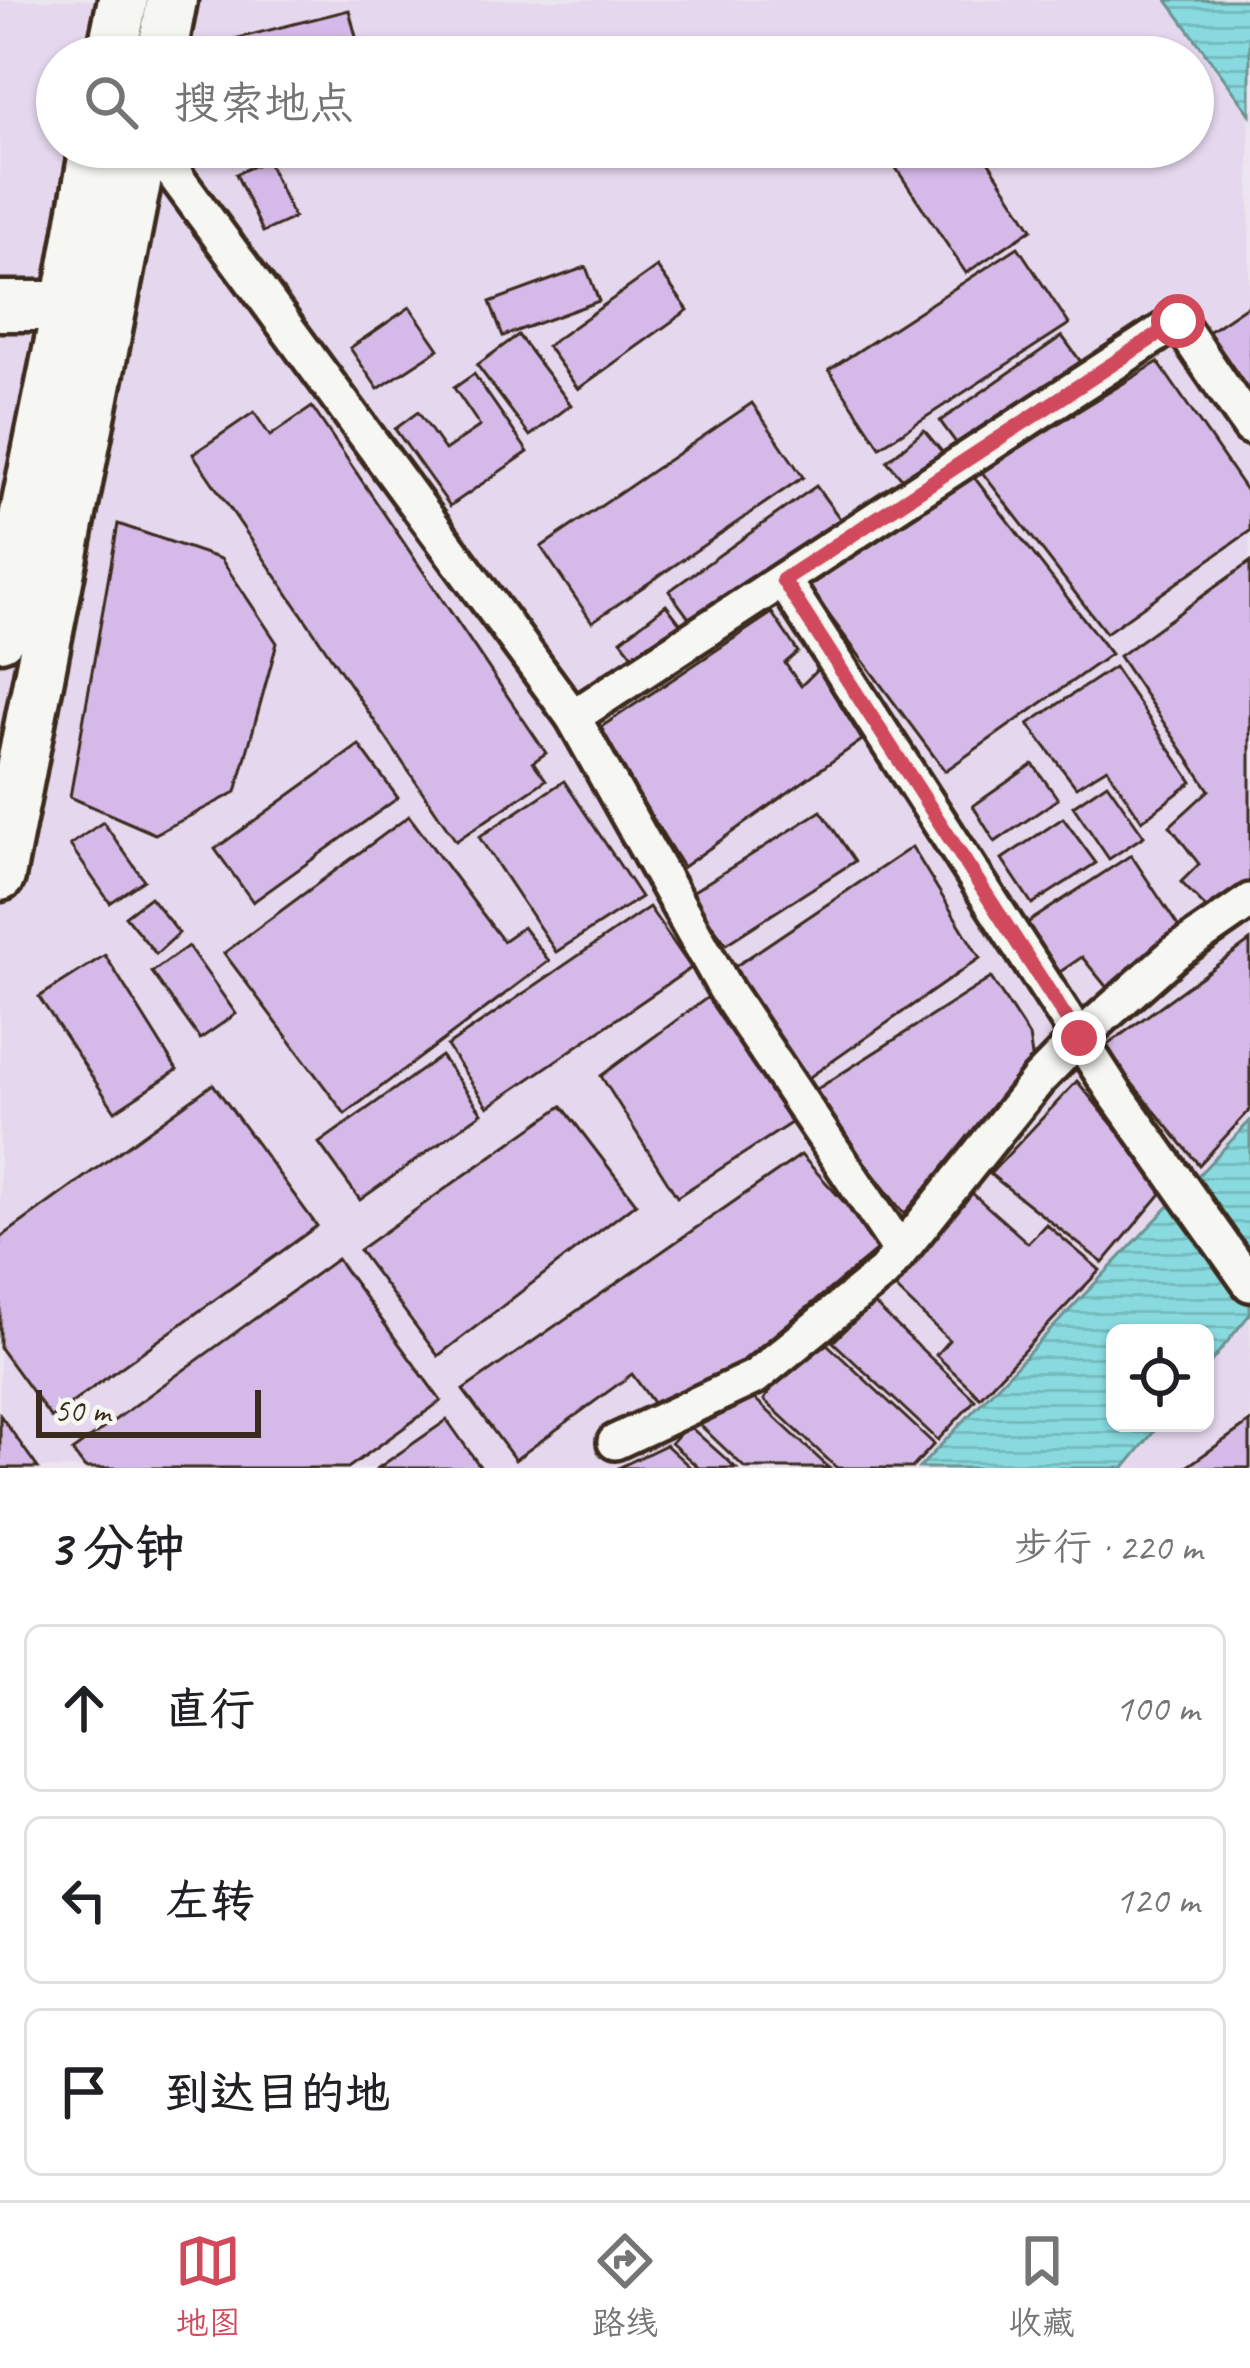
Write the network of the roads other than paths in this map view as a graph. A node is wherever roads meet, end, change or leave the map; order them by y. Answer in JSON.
{"nodes":[{"id":1,"x":123,"y":0,"type":"edge"},
{"id":2,"x":172,"y":0,"type":"edge"},
{"id":3,"x":115,"y":36,"type":"edge"},
{"id":4,"x":165,"y":36,"type":"edge"},
{"id":5,"x":91,"y":168,"type":"edge"},
{"id":6,"x":139,"y":168,"type":"edge"},
{"id":7,"x":169,"y":168,"type":"edge"},
{"id":8,"x":0,"y":306,"type":"edge"},
{"id":9,"x":67,"y":306,"type":"junction"},
{"id":10,"x":1250,"y":427,"type":"edge"},
{"id":11,"x":783,"y":580,"type":"junction"},
{"id":12,"x":0,"y":636,"type":"edge"},
{"id":13,"x":573,"y":717,"type":"junction"},
{"id":14,"x":0,"y":876,"type":"edge"},
{"id":15,"x":1250,"y":901,"type":"edge"},
{"id":16,"x":1079,"y":1038,"type":"junction"},
{"id":17,"x":901,"y":1250,"type":"junction"},
{"id":18,"x":1250,"y":1284,"type":"edge"},
{"id":19,"x":615,"y":1442,"type":"dead end"}],
"edges":[{"from":1,"to":3,"type":"main road"},
{"from":2,"to":4,"type":"main road"},
{"from":5,"to":9,"type":"main road"},
{"from":6,"to":14,"type":"main road"},
{"from":7,"to":13,"type":"street"},
{"from":8,"to":9,"type":"main road"},
{"from":9,"to":12,"type":"main road"},
{"from":10,"to":11,"type":"street"},
{"from":11,"to":13,"type":"street"},
{"from":11,"to":16,"type":"street"},
{"from":13,"to":17,"type":"street"},
{"from":15,"to":16,"type":"street"},
{"from":16,"to":17,"type":"street"},
{"from":16,"to":18,"type":"street"},
{"from":17,"to":19,"type":"street"}]}
